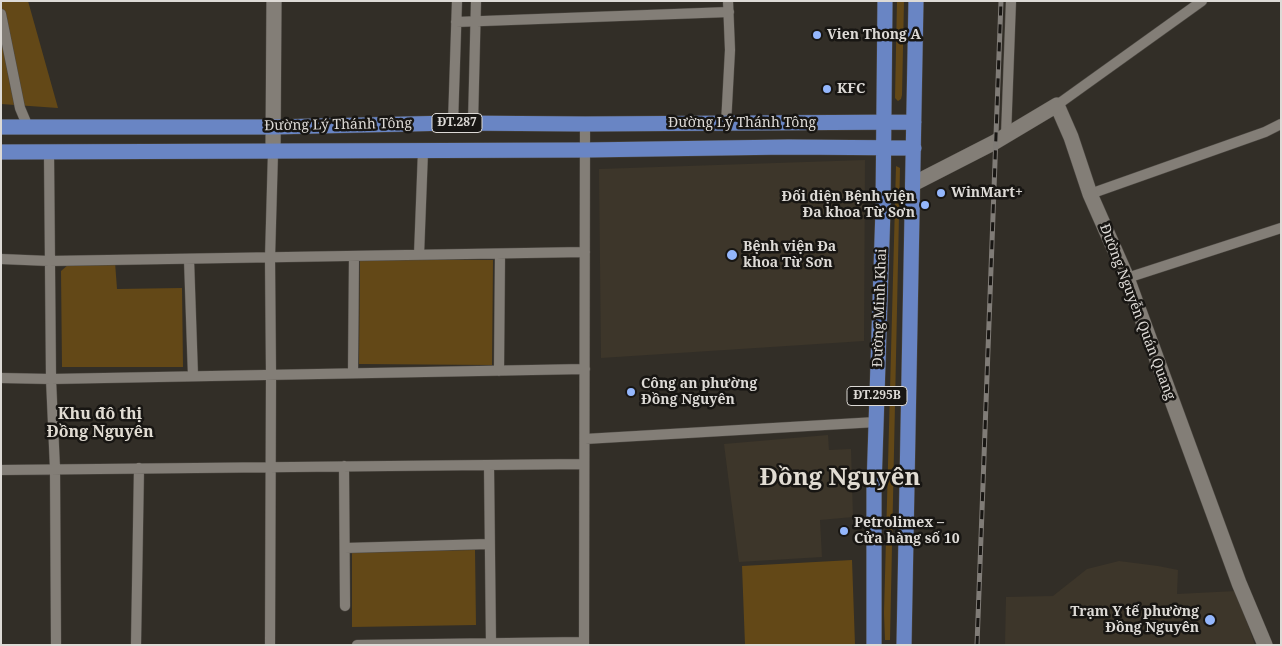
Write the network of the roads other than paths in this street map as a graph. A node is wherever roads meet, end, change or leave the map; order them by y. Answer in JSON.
{"nodes":[{"id":1,"x":274,"y":1,"type":"edge"},
{"id":2,"x":457,"y":1,"type":"edge"},
{"id":3,"x":476,"y":1,"type":"edge"},
{"id":4,"x":885,"y":1,"type":"edge"},
{"id":5,"x":916,"y":1,"type":"edge"},
{"id":6,"x":1011,"y":1,"type":"edge"},
{"id":7,"x":1202,"y":1,"type":"edge"},
{"id":8,"x":729,"y":6,"type":"edge"},
{"id":9,"x":1,"y":14,"type":"edge"},
{"id":10,"x":456,"y":22,"type":"junction"},
{"id":11,"x":475,"y":22,"type":"junction"},
{"id":12,"x":1057,"y":105,"type":"junction"},
{"id":13,"x":914,"y":122,"type":"junction"},
{"id":14,"x":453,"y":123,"type":"junction"},
{"id":15,"x":473,"y":123,"type":"junction"},
{"id":16,"x":884,"y":123,"type":"junction"},
{"id":17,"x":585,"y":124,"type":"junction"},
{"id":18,"x":726,"y":124,"type":"junction"},
{"id":19,"x":1281,"y":124,"type":"edge"},
{"id":20,"x":1,"y":127,"type":"edge"},
{"id":21,"x":28,"y":127,"type":"junction"},
{"id":22,"x":272,"y":127,"type":"junction"},
{"id":23,"x":1006,"y":136,"type":"junction"},
{"id":24,"x":884,"y":147,"type":"junction"},
{"id":25,"x":725,"y":148,"type":"junction"},
{"id":26,"x":914,"y":148,"type":"junction"},
{"id":27,"x":586,"y":150,"type":"junction"},
{"id":28,"x":423,"y":151,"type":"junction"},
{"id":29,"x":1,"y":152,"type":"edge"},
{"id":30,"x":48,"y":152,"type":"junction"},
{"id":31,"x":273,"y":152,"type":"junction"},
{"id":32,"x":913,"y":184,"type":"junction"},
{"id":33,"x":1090,"y":194,"type":"junction"},
{"id":34,"x":1281,"y":228,"type":"edge"},
{"id":35,"x":585,"y":252,"type":"junction"},
{"id":36,"x":500,"y":254,"type":"junction"},
{"id":37,"x":419,"y":255,"type":"junction"},
{"id":38,"x":354,"y":256,"type":"junction"},
{"id":39,"x":270,"y":258,"type":"junction"},
{"id":40,"x":1,"y":259,"type":"edge"},
{"id":41,"x":189,"y":259,"type":"junction"},
{"id":42,"x":49,"y":261,"type":"junction"},
{"id":43,"x":1127,"y":278,"type":"junction"},
{"id":44,"x":585,"y":369,"type":"junction"},
{"id":45,"x":499,"y":371,"type":"junction"},
{"id":46,"x":354,"y":373,"type":"junction"},
{"id":47,"x":271,"y":375,"type":"junction"},
{"id":48,"x":192,"y":376,"type":"junction"},
{"id":49,"x":1,"y":378,"type":"edge"},
{"id":50,"x":51,"y":379,"type":"junction"},
{"id":51,"x":876,"y":422,"type":"junction"},
{"id":52,"x":585,"y":439,"type":"junction"},
{"id":53,"x":584,"y":464,"type":"junction"},
{"id":54,"x":489,"y":465,"type":"junction"},
{"id":55,"x":344,"y":466,"type":"junction"},
{"id":56,"x":271,"y":467,"type":"junction"},
{"id":57,"x":139,"y":468,"type":"junction"},
{"id":58,"x":55,"y":469,"type":"junction"},
{"id":59,"x":1,"y":470,"type":"edge"},
{"id":60,"x":490,"y":544,"type":"junction"},
{"id":61,"x":345,"y":548,"type":"junction"},
{"id":62,"x":345,"y":606,"type":"dead end"},
{"id":63,"x":584,"y":643,"type":"edge"},
{"id":64,"x":490,"y":644,"type":"edge"},
{"id":65,"x":56,"y":645,"type":"edge"},
{"id":66,"x":136,"y":645,"type":"edge"},
{"id":67,"x":270,"y":645,"type":"edge"},
{"id":68,"x":357,"y":645,"type":"edge"},
{"id":69,"x":874,"y":645,"type":"edge"},
{"id":70,"x":904,"y":645,"type":"edge"},
{"id":71,"x":1265,"y":645,"type":"edge"}],
"edges":[{"from":1,"to":22,"type":"street"},
{"from":2,"to":10,"type":"street"},
{"from":3,"to":11,"type":"street"},
{"from":4,"to":16,"type":"main road","name":"Đường Minh Khai","number":"ĐT.295B"},
{"from":5,"to":13,"type":"main road","number":"ĐT.295B"},
{"from":6,"to":23,"type":"street"},
{"from":7,"to":12,"type":"street"},
{"from":8,"to":11,"type":"street"},
{"from":8,"to":18,"type":"street"},
{"from":9,"to":21,"type":"street"},
{"from":10,"to":11,"type":"street"},
{"from":10,"to":14,"type":"street"},
{"from":11,"to":15,"type":"street"},
{"from":12,"to":23,"type":"street"},
{"from":12,"to":33,"type":"street","name":"Đường Nguyễn Quán Quang"},
{"from":13,"to":16,"type":"main road","name":"Đường Lý Thánh Tông","number":"ĐT.287"},
{"from":13,"to":26,"type":"main road","number":"ĐT.295B"},
{"from":14,"to":15,"type":"main road","name":"Đường Lý Thánh Tông","number":"ĐT.287"},
{"from":14,"to":22,"type":"main road","name":"Đường Lý Thánh Tông","number":"ĐT.287"},
{"from":15,"to":17,"type":"main road","name":"Đường Lý Thánh Tông","number":"ĐT.287"},
{"from":16,"to":18,"type":"main road","name":"Đường Lý Thánh Tông","number":"ĐT.287"},
{"from":16,"to":24,"type":"main road","name":"Đường Minh Khai","number":"ĐT.295B"},
{"from":17,"to":18,"type":"main road","name":"Đường Lý Thánh Tông","number":"ĐT.287"},
{"from":17,"to":27,"type":"street"},
{"from":18,"to":25,"type":"main road"},
{"from":19,"to":33,"type":"street"},
{"from":20,"to":21,"type":"main road","name":"Đường Lý Thánh Tông","number":"ĐT.287"},
{"from":21,"to":22,"type":"main road","name":"Đường Lý Thánh Tông","number":"ĐT.287"},
{"from":22,"to":31,"type":"street"},
{"from":23,"to":32,"type":"street"},
{"from":24,"to":25,"type":"main road","name":"Đường Lý Thánh Tông","number":"ĐT.287"},
{"from":24,"to":26,"type":"main road","name":"Đường Lý Thánh Tông"},
{"from":24,"to":51,"type":"main road","name":"Đường Minh Khai","number":"ĐT.295B"},
{"from":25,"to":27,"type":"main road","name":"Đường Lý Thánh Tông","number":"ĐT.287"},
{"from":26,"to":32,"type":"main road","number":"ĐT.295B"},
{"from":27,"to":28,"type":"main road","name":"Đường Lý Thánh Tông","number":"ĐT.287"},
{"from":27,"to":35,"type":"street"},
{"from":28,"to":31,"type":"main road","name":"Đường Lý Thánh Tông","number":"ĐT.287"},
{"from":28,"to":37,"type":"street"},
{"from":29,"to":30,"type":"main road","name":"Đường Lý Thánh Tông","number":"ĐT.287"},
{"from":30,"to":31,"type":"main road","name":"Đường Lý Thánh Tông","number":"ĐT.287"},
{"from":30,"to":42,"type":"street"},
{"from":31,"to":39,"type":"street"},
{"from":32,"to":70,"type":"main road","number":"ĐT.295B"},
{"from":33,"to":43,"type":"street","name":"Đường Nguyễn Quán Quang"},
{"from":34,"to":43,"type":"street"},
{"from":35,"to":36,"type":"street"},
{"from":35,"to":44,"type":"street"},
{"from":36,"to":37,"type":"street"},
{"from":36,"to":45,"type":"street"},
{"from":37,"to":38,"type":"street"},
{"from":38,"to":39,"type":"street"},
{"from":38,"to":46,"type":"street"},
{"from":39,"to":41,"type":"street"},
{"from":39,"to":47,"type":"street"},
{"from":40,"to":42,"type":"street"},
{"from":41,"to":42,"type":"street"},
{"from":41,"to":48,"type":"street"},
{"from":42,"to":50,"type":"street"},
{"from":43,"to":71,"type":"street","name":"Đường Nguyễn Quán Quang"},
{"from":44,"to":45,"type":"street"},
{"from":44,"to":52,"type":"street"},
{"from":45,"to":46,"type":"street"},
{"from":46,"to":47,"type":"street"},
{"from":47,"to":48,"type":"street"},
{"from":47,"to":56,"type":"street"},
{"from":48,"to":50,"type":"street"},
{"from":49,"to":50,"type":"street"},
{"from":50,"to":58,"type":"street"},
{"from":51,"to":52,"type":"street"},
{"from":51,"to":69,"type":"main road","name":"Đường Minh Khai","number":"ĐT.295B"},
{"from":52,"to":53,"type":"street"},
{"from":53,"to":54,"type":"street"},
{"from":53,"to":63,"type":"street"},
{"from":54,"to":55,"type":"street"},
{"from":54,"to":60,"type":"street"},
{"from":55,"to":56,"type":"street"},
{"from":55,"to":61,"type":"street"},
{"from":56,"to":57,"type":"street"},
{"from":56,"to":67,"type":"street"},
{"from":57,"to":58,"type":"street"},
{"from":57,"to":66,"type":"street"},
{"from":58,"to":59,"type":"street"},
{"from":58,"to":65,"type":"street"},
{"from":60,"to":61,"type":"street"},
{"from":60,"to":64,"type":"street"},
{"from":61,"to":62,"type":"street"},
{"from":63,"to":64,"type":"street"},
{"from":64,"to":68,"type":"street"}]}
